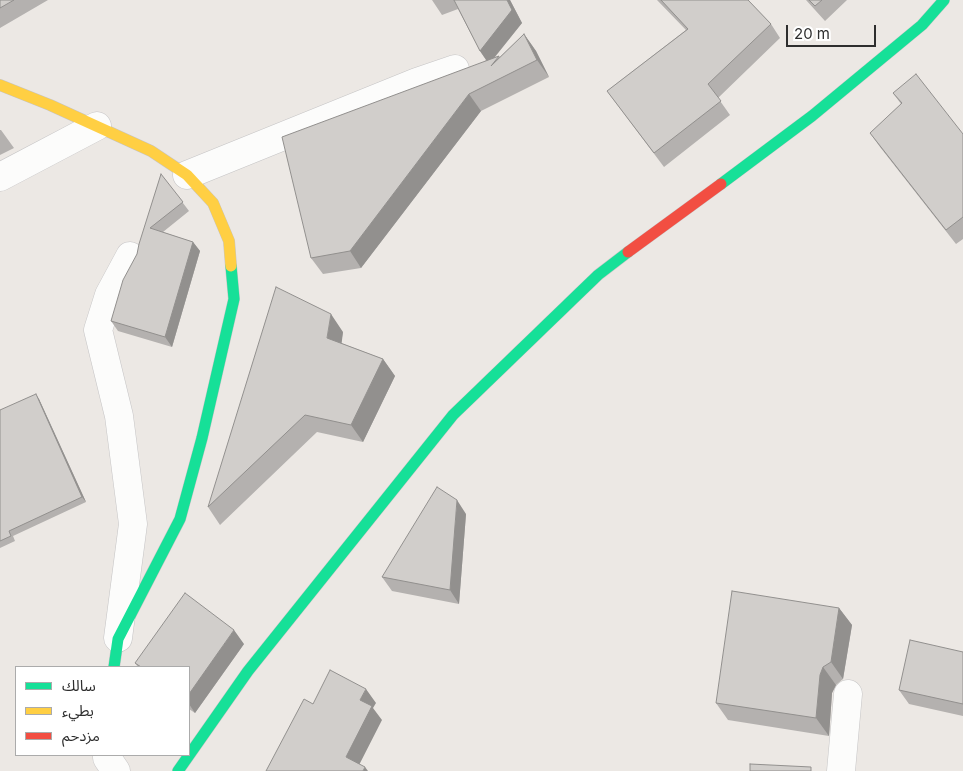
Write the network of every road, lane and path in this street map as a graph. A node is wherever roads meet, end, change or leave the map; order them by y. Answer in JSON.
{"nodes":[{"id":1,"x":944,"y":0,"type":"edge"},
{"id":2,"x":455,"y":69,"type":"dead end"},
{"id":3,"x":0,"y":85,"type":"edge"},
{"id":4,"x":97,"y":126,"type":"junction"},
{"id":5,"x":187,"y":176,"type":"junction"},
{"id":6,"x":0,"y":177,"type":"edge"},
{"id":7,"x":130,"y":256,"type":"dead end"},
{"id":8,"x":118,"y":639,"type":"junction"},
{"id":9,"x":114,"y":666,"type":"edge"},
{"id":10,"x":848,"y":694,"type":"dead end"},
{"id":11,"x":190,"y":754,"type":"edge"},
{"id":12,"x":107,"y":756,"type":"edge"},
{"id":13,"x":188,"y":756,"type":"edge"},
{"id":14,"x":116,"y":771,"type":"edge"},
{"id":15,"x":178,"y":771,"type":"edge"},
{"id":16,"x":841,"y":771,"type":"edge"}],
"edges":[{"from":1,"to":11,"type":"main road"},
{"from":2,"to":5,"type":"street"},
{"from":3,"to":4,"type":"main road"},
{"from":4,"to":5,"type":"main road"},
{"from":4,"to":6,"type":"street"},
{"from":5,"to":8,"type":"main road"},
{"from":7,"to":8,"type":"street"},
{"from":8,"to":9,"type":"main road"},
{"from":10,"to":16,"type":"street"},
{"from":12,"to":14,"type":"street"},
{"from":13,"to":15,"type":"main road"}]}
